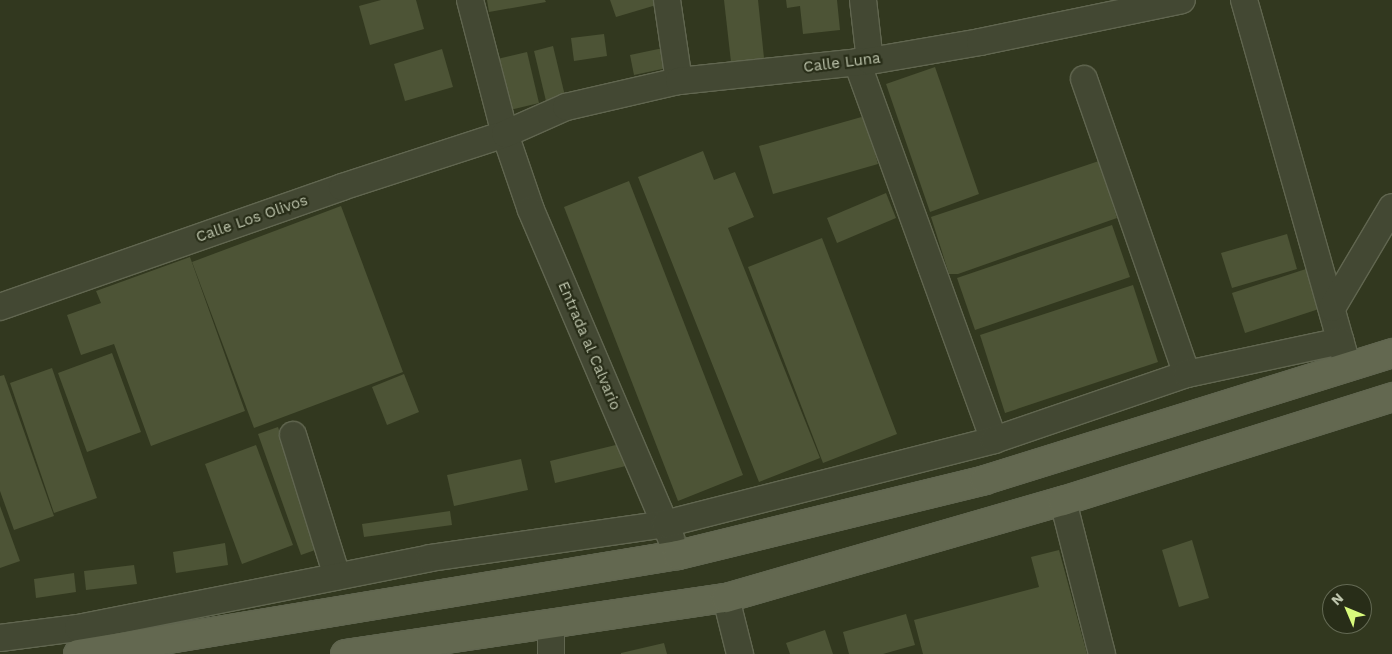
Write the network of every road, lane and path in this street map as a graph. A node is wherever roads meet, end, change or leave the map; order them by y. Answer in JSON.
{"nodes":[{"id":1,"x":470,"y":0,"type":"edge"},
{"id":2,"x":667,"y":0,"type":"edge"},
{"id":3,"x":863,"y":0,"type":"edge"},
{"id":4,"x":1182,"y":0,"type":"edge"},
{"id":5,"x":1244,"y":0,"type":"edge"},
{"id":6,"x":1122,"y":7,"type":"edge"},
{"id":7,"x":863,"y":62,"type":"junction"},
{"id":8,"x":1084,"y":78,"type":"dead end"},
{"id":9,"x":679,"y":81,"type":"junction"},
{"id":10,"x":505,"y":134,"type":"junction"},
{"id":11,"x":1392,"y":207,"type":"edge"},
{"id":12,"x":0,"y":307,"type":"edge"},
{"id":13,"x":1332,"y":308,"type":"junction"},
{"id":14,"x":1344,"y":353,"type":"junction"},
{"id":15,"x":1392,"y":353,"type":"edge"},
{"id":16,"x":1187,"y":374,"type":"junction"},
{"id":17,"x":1392,"y":397,"type":"edge"},
{"id":18,"x":293,"y":435,"type":"dead end"},
{"id":19,"x":994,"y":440,"type":"junction"},
{"id":20,"x":1063,"y":501,"type":"junction"},
{"id":21,"x":665,"y":524,"type":"junction"},
{"id":22,"x":678,"y":555,"type":"junction"},
{"id":23,"x":337,"y":576,"type":"junction"},
{"id":24,"x":726,"y":598,"type":"junction"},
{"id":25,"x":551,"y":624,"type":"junction"},
{"id":26,"x":0,"y":638,"type":"edge"},
{"id":27,"x":396,"y":650,"type":"edge"},
{"id":28,"x":78,"y":654,"type":"edge"},
{"id":29,"x":345,"y":654,"type":"edge"},
{"id":30,"x":551,"y":654,"type":"edge"},
{"id":31,"x":740,"y":654,"type":"edge"},
{"id":32,"x":1102,"y":654,"type":"edge"}],
"edges":[{"from":1,"to":10,"type":"street","name":"Entrada al Calvario"},
{"from":2,"to":9,"type":"street"},
{"from":3,"to":7,"type":"street"},
{"from":4,"to":6,"type":"street","name":"Calle Luna"},
{"from":5,"to":13,"type":"street"},
{"from":6,"to":7,"type":"street","name":"Calle Luna"},
{"from":7,"to":9,"type":"street","name":"Calle Luna"},
{"from":7,"to":19,"type":"street"},
{"from":8,"to":16,"type":"street"},
{"from":9,"to":10,"type":"street","name":"Calle Luna"},
{"from":10,"to":12,"type":"street","name":"Calle Los Olivos"},
{"from":10,"to":21,"type":"street","name":"Entrada al Calvario"},
{"from":11,"to":13,"type":"street"},
{"from":13,"to":14,"type":"street"},
{"from":14,"to":15,"type":"main road"},
{"from":14,"to":16,"type":"street"},
{"from":14,"to":22,"type":"main road"},
{"from":16,"to":19,"type":"street"},
{"from":17,"to":20,"type":"main road"},
{"from":18,"to":23,"type":"street"},
{"from":19,"to":21,"type":"street"},
{"from":20,"to":24,"type":"main road"},
{"from":20,"to":32,"type":"street"},
{"from":21,"to":22,"type":"street","name":"Entrada al Calvario"},
{"from":21,"to":23,"type":"street"},
{"from":22,"to":28,"type":"main road"},
{"from":23,"to":26,"type":"street"},
{"from":24,"to":25,"type":"main road"},
{"from":24,"to":31,"type":"street"},
{"from":25,"to":27,"type":"main road"},
{"from":25,"to":30,"type":"street"},
{"from":27,"to":29,"type":"main road"}]}
